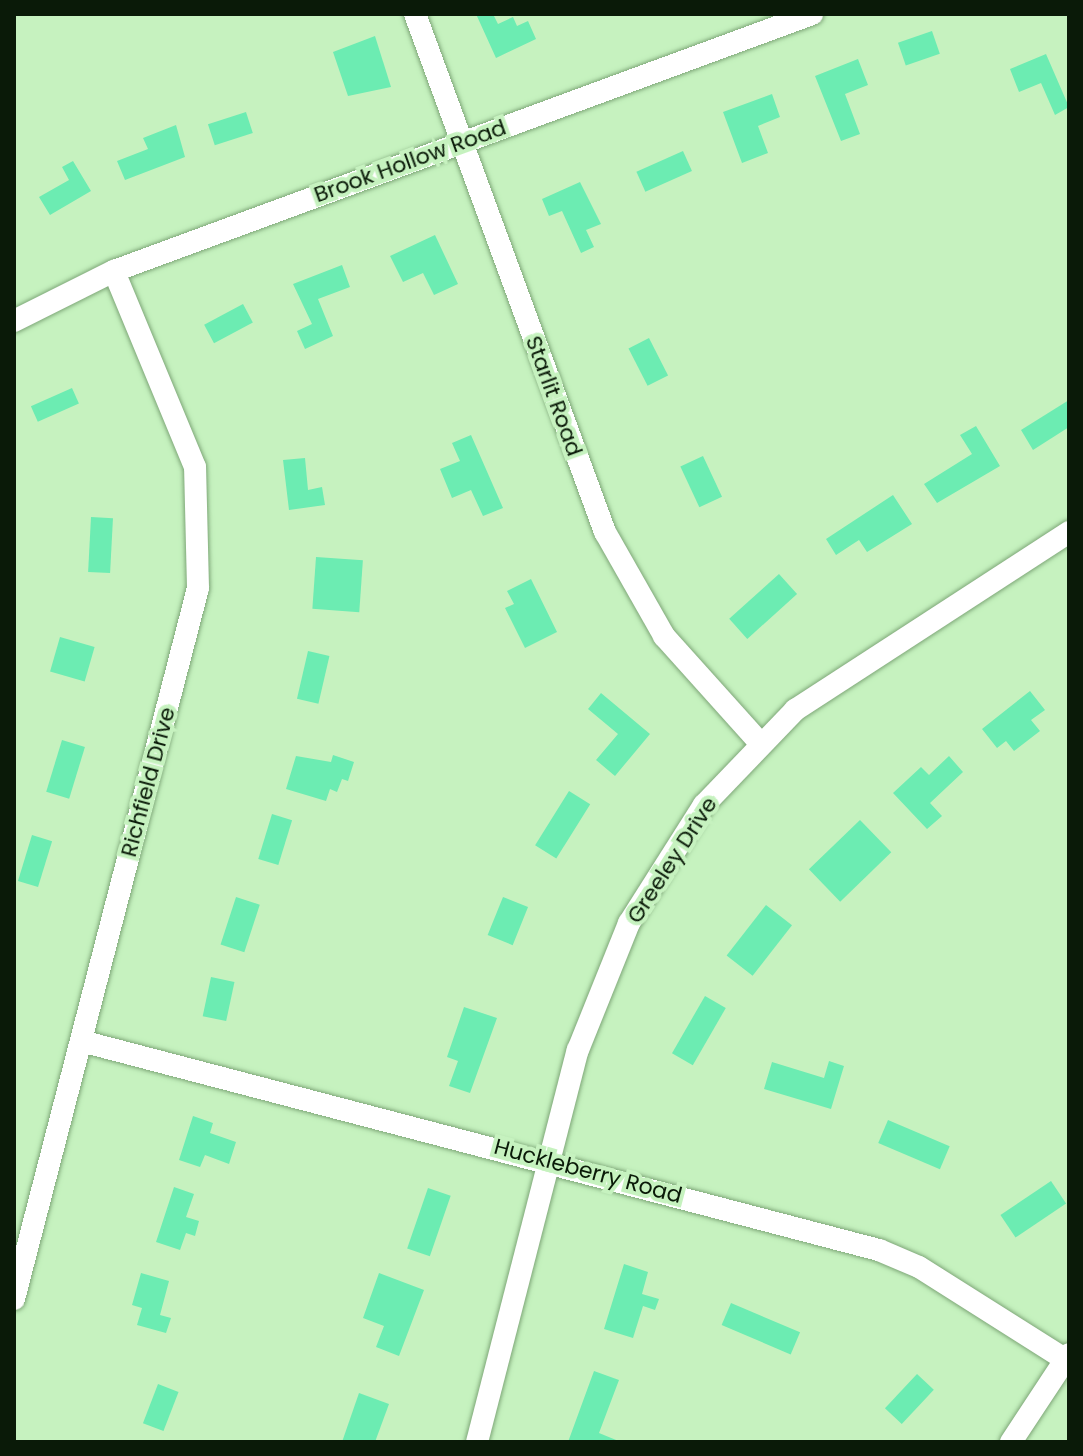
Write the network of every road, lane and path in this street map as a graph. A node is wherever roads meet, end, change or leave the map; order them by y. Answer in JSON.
{"nodes":[{"id":1,"x":415,"y":14,"type":"edge"},
{"id":2,"x":812,"y":14,"type":"edge"},
{"id":3,"x":461,"y":143,"type":"junction"},
{"id":4,"x":114,"y":271,"type":"junction"},
{"id":5,"x":14,"y":321,"type":"edge"},
{"id":6,"x":1069,"y":532,"type":"edge"},
{"id":7,"x":759,"y":742,"type":"junction"},
{"id":8,"x":81,"y":1041,"type":"junction"},
{"id":9,"x":547,"y":1160,"type":"junction"},
{"id":10,"x":14,"y":1299,"type":"edge"},
{"id":11,"x":1068,"y":1359,"type":"edge"},
{"id":12,"x":477,"y":1442,"type":"edge"},
{"id":13,"x":1011,"y":1442,"type":"edge"}],
"edges":[{"from":1,"to":3,"type":"street","name":"Starlit Road"},
{"from":2,"to":3,"type":"street","name":"Brook Hollow Road"},
{"from":3,"to":4,"type":"street","name":"Brook Hollow Road"},
{"from":3,"to":7,"type":"street","name":"Starlit Road"},
{"from":4,"to":5,"type":"street","name":"Brook Hollow Road"},
{"from":4,"to":8,"type":"street","name":"Richfield Drive"},
{"from":6,"to":7,"type":"street","name":"Greeley Drive"},
{"from":7,"to":9,"type":"street","name":"Greeley Drive"},
{"from":8,"to":9,"type":"street","name":"Huckleberry Road"},
{"from":8,"to":10,"type":"street","name":"Richfield Drive"},
{"from":9,"to":11,"type":"street","name":"Huckleberry Road"},
{"from":9,"to":12,"type":"street","name":"Greeley Drive"},
{"from":11,"to":13,"type":"street"}]}
